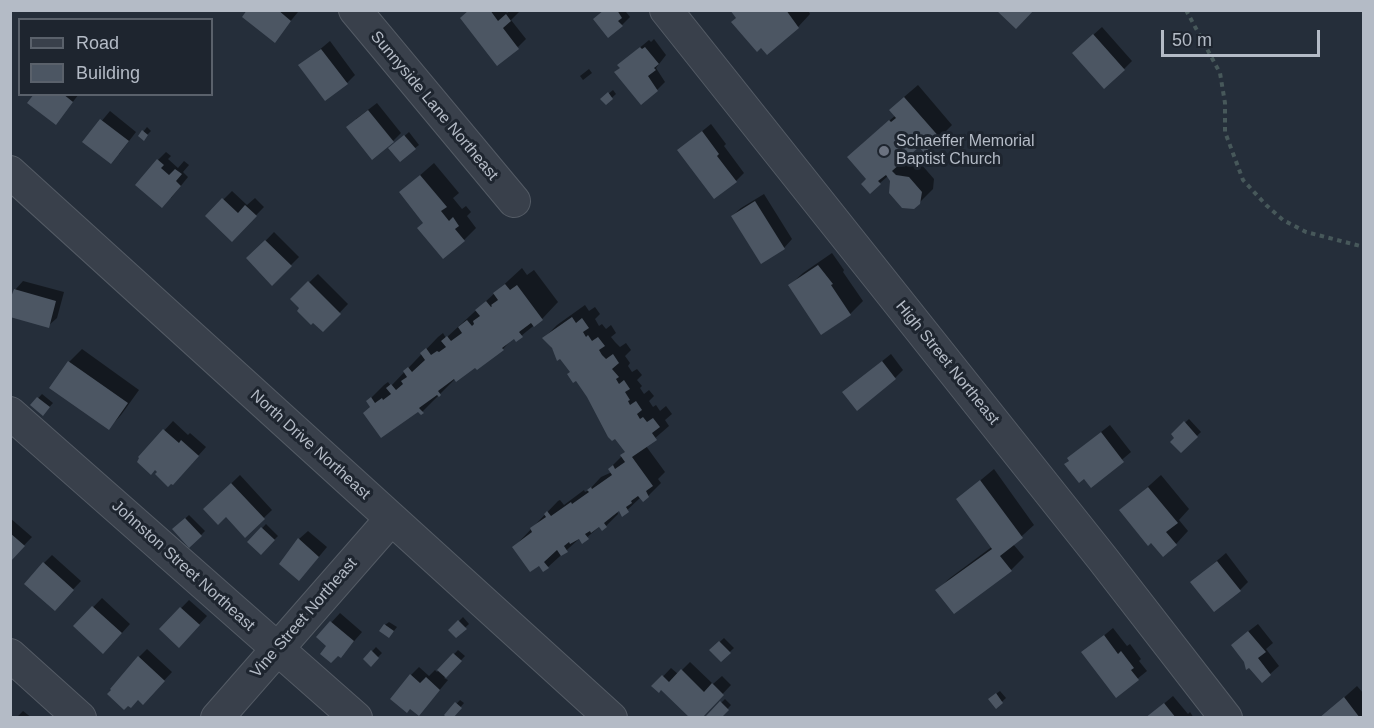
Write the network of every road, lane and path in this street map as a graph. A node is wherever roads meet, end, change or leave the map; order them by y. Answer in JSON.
{"nodes":[{"id":1,"x":355,"y":10,"type":"edge"},
{"id":2,"x":666,"y":10,"type":"edge"},
{"id":3,"x":1186,"y":10,"type":"edge"},
{"id":4,"x":15,"y":188,"type":"edge"},
{"id":5,"x":514,"y":201,"type":"dead end"},
{"id":6,"x":1364,"y":247,"type":"edge"},
{"id":7,"x":10,"y":413,"type":"edge"},
{"id":8,"x":391,"y":519,"type":"junction"},
{"id":9,"x":277,"y":649,"type":"junction"},
{"id":10,"x":10,"y":655,"type":"edge"},
{"id":11,"x":80,"y":717,"type":"edge"},
{"id":12,"x":217,"y":717,"type":"edge"},
{"id":13,"x":356,"y":717,"type":"edge"},
{"id":14,"x":611,"y":717,"type":"edge"},
{"id":15,"x":1226,"y":717,"type":"edge"}],
"edges":[{"from":1,"to":5,"type":"street","name":"Sunnyside Lane Northeast"},
{"from":2,"to":15,"type":"street","name":"High Street Northeast"},
{"from":3,"to":6,"type":"path"},
{"from":4,"to":8,"type":"street","name":"North Drive Northeast"},
{"from":7,"to":9,"type":"street","name":"Johnston Street Northeast"},
{"from":8,"to":9,"type":"street","name":"Vine Street Northeast"},
{"from":8,"to":14,"type":"street","name":"North Drive Northeast"},
{"from":9,"to":12,"type":"street","name":"Vine Street Northeast"},
{"from":9,"to":13,"type":"street","name":"Johnston Street Northeast"},
{"from":10,"to":11,"type":"street"}]}
